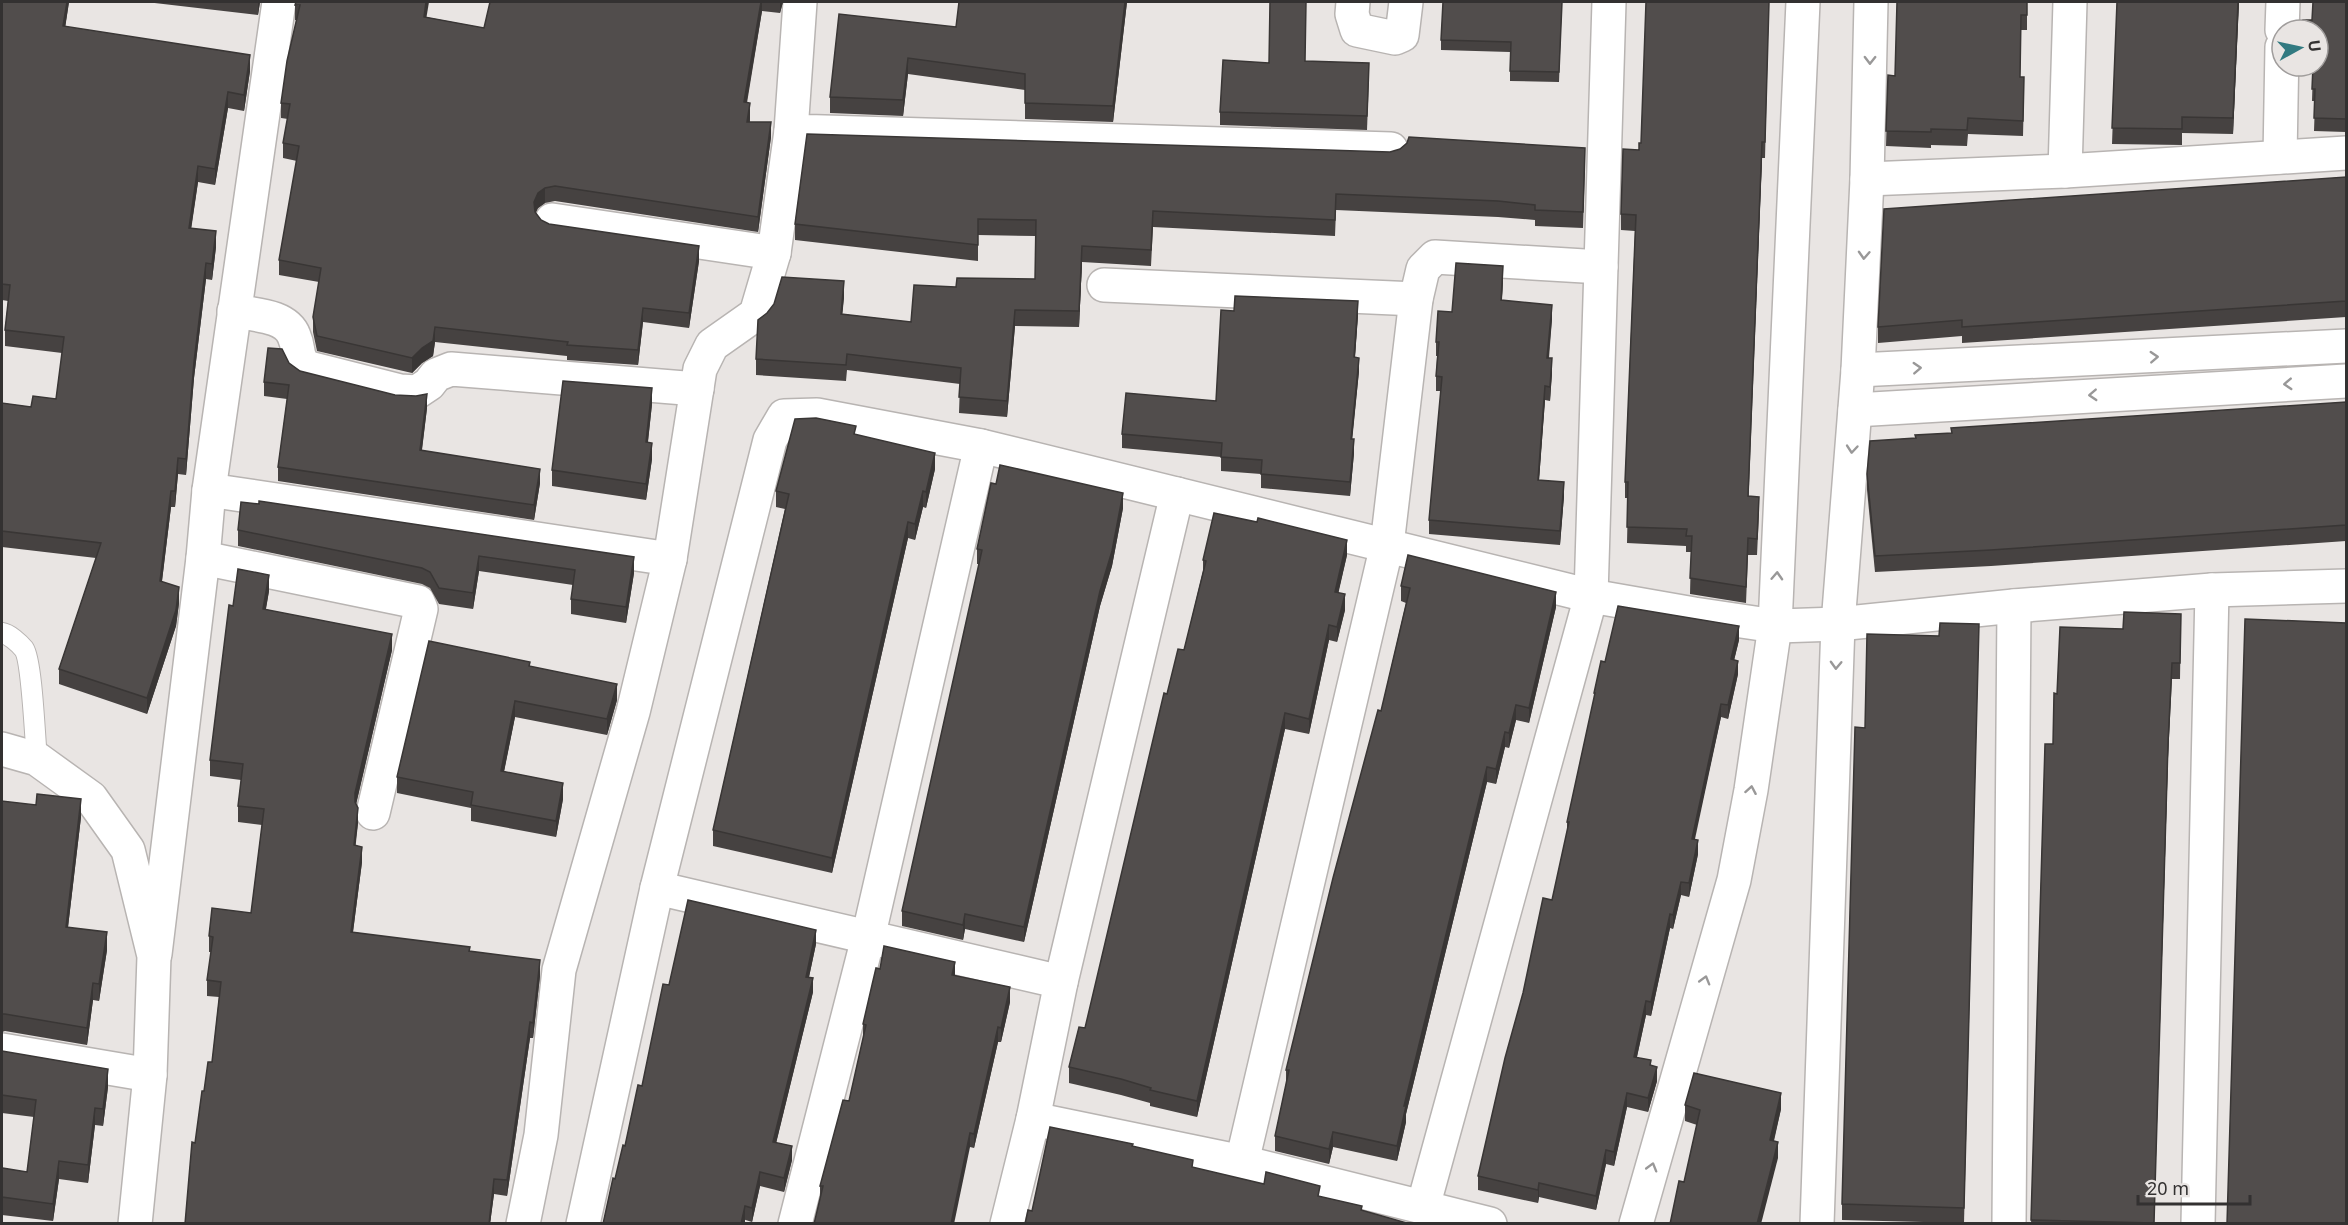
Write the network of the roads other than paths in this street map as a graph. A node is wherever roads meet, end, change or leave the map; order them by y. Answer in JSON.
{"nodes":[{"id":1,"x":279,"y":2,"type":"edge"},
{"id":2,"x":800,"y":2,"type":"edge"},
{"id":3,"x":1353,"y":2,"type":"edge"},
{"id":4,"x":1406,"y":2,"type":"edge"},
{"id":5,"x":1609,"y":2,"type":"edge"},
{"id":6,"x":1803,"y":2,"type":"edge"},
{"id":7,"x":1871,"y":2,"type":"edge"},
{"id":8,"x":2070,"y":2,"type":"edge"},
{"id":9,"x":2283,"y":2,"type":"edge"},
{"id":10,"x":2282,"y":18,"type":"edge"},
{"id":11,"x":2281,"y":78,"type":"edge"},
{"id":12,"x":791,"y":131,"type":"junction"},
{"id":13,"x":1391,"y":149,"type":"edge"},
{"id":14,"x":2346,"y":153,"type":"edge"},
{"id":15,"x":2280,"y":157,"type":"junction"},
{"id":16,"x":2065,"y":171,"type":"junction"},
{"id":17,"x":1867,"y":179,"type":"junction"},
{"id":18,"x":552,"y":220,"type":"dead end"},
{"id":19,"x":774,"y":253,"type":"junction"},
{"id":20,"x":1601,"y":267,"type":"junction"},
{"id":21,"x":1104,"y":285,"type":"dead end"},
{"id":22,"x":1416,"y":298,"type":"junction"},
{"id":23,"x":234,"y":311,"type":"junction"},
{"id":24,"x":2346,"y":346,"type":"edge"},
{"id":25,"x":2255,"y":352,"type":"junction"},
{"id":26,"x":1858,"y":370,"type":"junction"},
{"id":27,"x":2346,"y":381,"type":"edge"},
{"id":28,"x":2256,"y":386,"type":"junction"},
{"id":29,"x":697,"y":389,"type":"junction"},
{"id":30,"x":1855,"y":410,"type":"junction"},
{"id":31,"x":981,"y":446,"type":"junction"},
{"id":32,"x":209,"y":490,"type":"junction"},
{"id":33,"x":1177,"y":494,"type":"junction"},
{"id":34,"x":1387,"y":545,"type":"junction"},
{"id":35,"x":203,"y":558,"type":"junction"},
{"id":36,"x":670,"y":559,"type":"junction"},
{"id":37,"x":2346,"y":586,"type":"edge"},
{"id":38,"x":2212,"y":590,"type":"junction"},
{"id":39,"x":1591,"y":596,"type":"junction"},
{"id":40,"x":2014,"y":606,"type":"junction"},
{"id":41,"x":1838,"y":624,"type":"junction"},
{"id":42,"x":1775,"y":626,"type":"junction"},
{"id":43,"x":2,"y":633,"type":"edge"},
{"id":44,"x":2,"y":749,"type":"edge"},
{"id":45,"x":37,"y":759,"type":"junction"},
{"id":46,"x":373,"y":813,"type":"dead end"},
{"id":47,"x":657,"y":888,"type":"junction"},
{"id":48,"x":868,"y":938,"type":"junction"},
{"id":49,"x":154,"y":956,"type":"junction"},
{"id":50,"x":1061,"y":982,"type":"junction"},
{"id":51,"x":2,"y":1050,"type":"edge"},
{"id":52,"x":150,"y":1075,"type":"junction"},
{"id":53,"x":1033,"y":1119,"type":"junction"},
{"id":54,"x":1242,"y":1162,"type":"junction"},
{"id":55,"x":1424,"y":1207,"type":"junction"},
{"id":56,"x":135,"y":1224,"type":"edge"},
{"id":57,"x":523,"y":1224,"type":"edge"},
{"id":58,"x":584,"y":1224,"type":"edge"},
{"id":59,"x":795,"y":1224,"type":"edge"},
{"id":60,"x":1007,"y":1224,"type":"edge"},
{"id":61,"x":1490,"y":1224,"type":"edge"},
{"id":62,"x":1636,"y":1224,"type":"edge"},
{"id":63,"x":1817,"y":1224,"type":"edge"},
{"id":64,"x":2009,"y":1224,"type":"edge"},
{"id":65,"x":2198,"y":1224,"type":"edge"}],
"edges":[{"from":1,"to":23,"type":"street"},
{"from":2,"to":12,"type":"street"},
{"from":3,"to":4,"type":"street"},
{"from":5,"to":20,"type":"street"},
{"from":42,"to":6,"type":"street","one_way":true},
{"from":7,"to":17,"type":"street","one_way":true},
{"from":8,"to":16,"type":"street"},
{"from":9,"to":10,"type":"street"},
{"from":11,"to":15,"type":"street"},
{"from":12,"to":13,"type":"street"},
{"from":12,"to":19,"type":"street"},
{"from":14,"to":15,"type":"street"},
{"from":15,"to":16,"type":"street"},
{"from":16,"to":17,"type":"street"},
{"from":17,"to":26,"type":"street","one_way":true},
{"from":18,"to":19,"type":"street"},
{"from":19,"to":29,"type":"street"},
{"from":20,"to":22,"type":"street"},
{"from":20,"to":39,"type":"street"},
{"from":21,"to":22,"type":"street"},
{"from":22,"to":34,"type":"street"},
{"from":23,"to":29,"type":"street"},
{"from":23,"to":32,"type":"street"},
{"from":24,"to":25,"type":"street"},
{"from":26,"to":25,"type":"street","one_way":true},
{"from":25,"to":28,"type":"street"},
{"from":26,"to":30,"type":"street"},
{"from":27,"to":28,"type":"street","one_way":true},
{"from":28,"to":30,"type":"street","one_way":true},
{"from":29,"to":36,"type":"street"},
{"from":30,"to":41,"type":"street","one_way":true},
{"from":31,"to":33,"type":"street"},
{"from":31,"to":47,"type":"street"},
{"from":31,"to":48,"type":"street"},
{"from":32,"to":35,"type":"street"},
{"from":32,"to":36,"type":"street"},
{"from":33,"to":34,"type":"street"},
{"from":33,"to":50,"type":"street"},
{"from":34,"to":39,"type":"street"},
{"from":34,"to":54,"type":"street"},
{"from":35,"to":46,"type":"street"},
{"from":35,"to":49,"type":"street"},
{"from":36,"to":57,"type":"street"},
{"from":37,"to":38,"type":"street"},
{"from":38,"to":40,"type":"street"},
{"from":38,"to":65,"type":"street"},
{"from":39,"to":42,"type":"street"},
{"from":39,"to":55,"type":"street"},
{"from":40,"to":41,"type":"street"},
{"from":40,"to":64,"type":"street"},
{"from":41,"to":42,"type":"street"},
{"from":41,"to":63,"type":"street","one_way":true},
{"from":62,"to":42,"type":"street","one_way":true},
{"from":43,"to":45,"type":"lane"},
{"from":44,"to":45,"type":"street"},
{"from":45,"to":49,"type":"street"},
{"from":47,"to":48,"type":"street"},
{"from":47,"to":58,"type":"street"},
{"from":48,"to":50,"type":"street"},
{"from":48,"to":59,"type":"street"},
{"from":49,"to":52,"type":"street"},
{"from":50,"to":53,"type":"street"},
{"from":51,"to":52,"type":"street"},
{"from":52,"to":56,"type":"street"},
{"from":53,"to":54,"type":"street"},
{"from":53,"to":60,"type":"street"},
{"from":54,"to":55,"type":"street"},
{"from":55,"to":61,"type":"street"}]}
